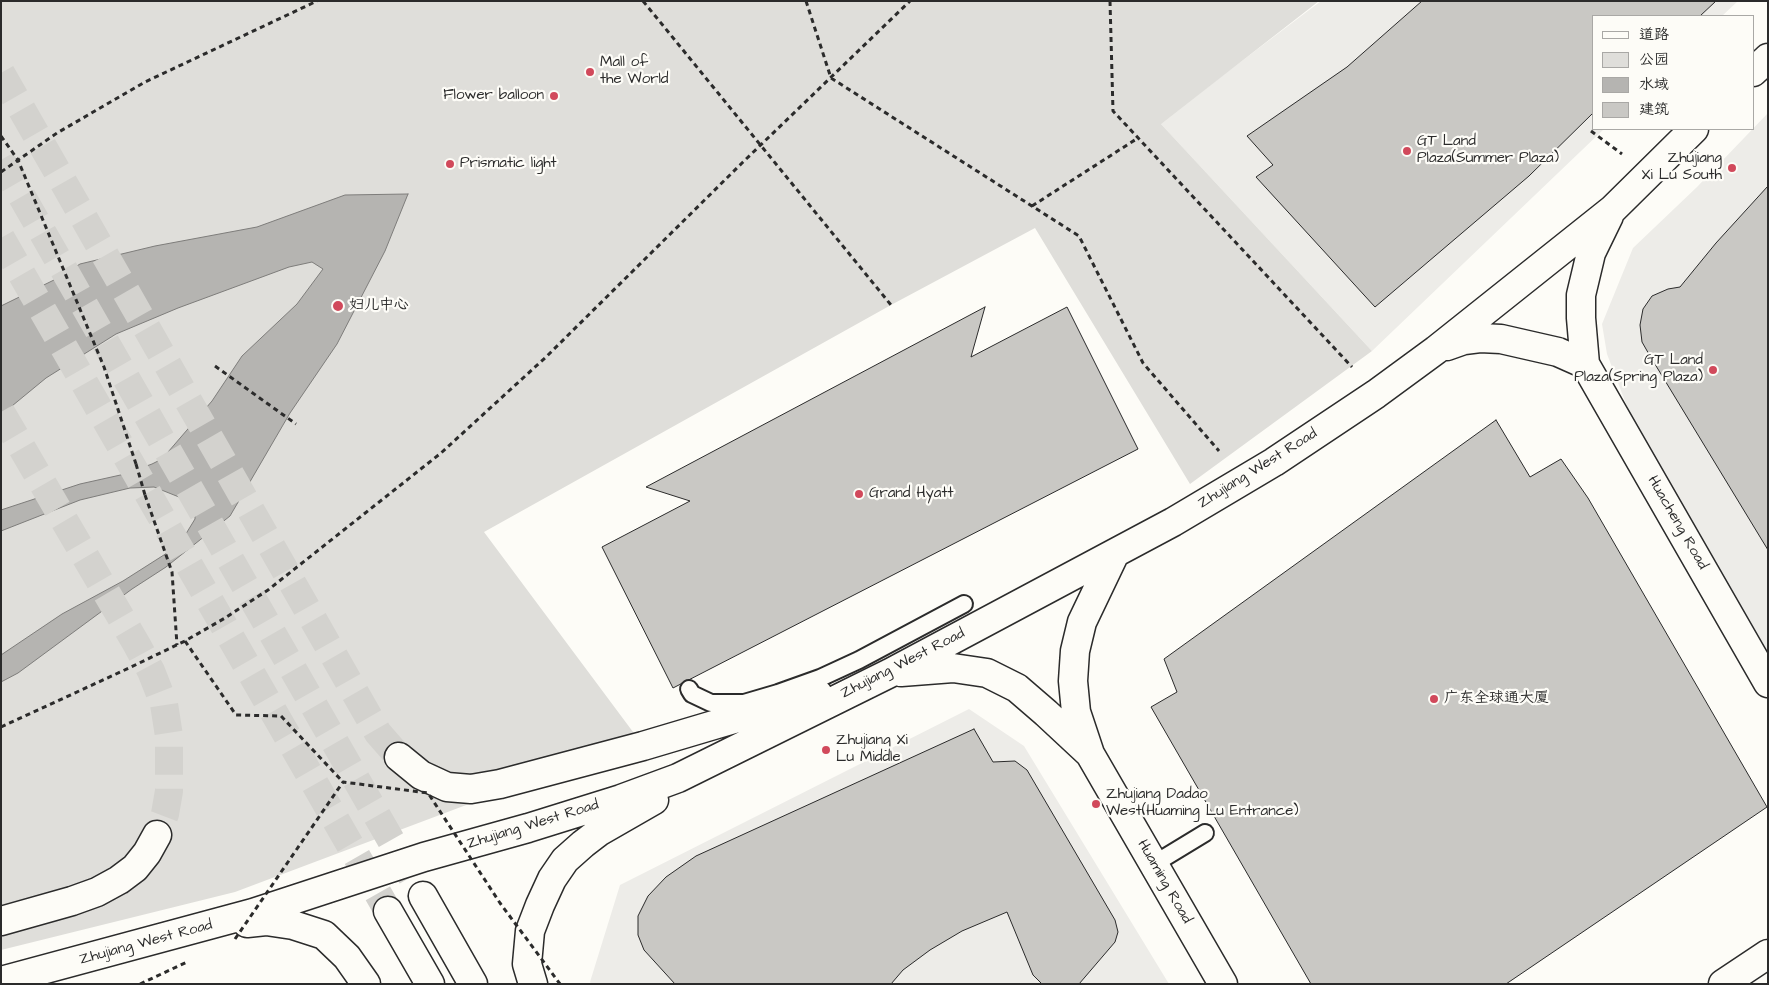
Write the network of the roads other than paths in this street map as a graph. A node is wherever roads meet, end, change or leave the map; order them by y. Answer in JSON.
{"nodes":[{"id":1,"x":1768,"y":58,"type":"edge"},
{"id":2,"x":1754,"y":71,"type":"edge"},
{"id":3,"x":1693,"y":130,"type":"edge"},
{"id":4,"x":1613,"y":209,"type":"junction"},
{"id":5,"x":1436,"y":350,"type":"junction"},
{"id":6,"x":1585,"y":364,"type":"junction"},
{"id":7,"x":1114,"y":553,"type":"junction"},
{"id":8,"x":964,"y":604,"type":"dead end"},
{"id":9,"x":890,"y":673,"type":"junction"},
{"id":10,"x":1768,"y":682,"type":"edge"},
{"id":11,"x":689,"y":689,"type":"dead end"},
{"id":12,"x":763,"y":735,"type":"junction"},
{"id":13,"x":1090,"y":754,"type":"junction"},
{"id":14,"x":399,"y":757,"type":"tunnel mouth"},
{"id":15,"x":1205,"y":833,"type":"dead end"},
{"id":16,"x":156,"y":835,"type":"tunnel mouth"},
{"id":17,"x":1154,"y":864,"type":"junction"},
{"id":18,"x":423,"y":896,"type":"tunnel mouth"},
{"id":19,"x":388,"y":911,"type":"tunnel mouth"},
{"id":20,"x":1,"y":922,"type":"edge"},
{"id":21,"x":208,"y":926,"type":"junction"},
{"id":22,"x":1768,"y":954,"type":"edge"},
{"id":23,"x":1,"y":982,"type":"edge"},
{"id":24,"x":366,"y":984,"type":"edge"},
{"id":25,"x":430,"y":984,"type":"edge"},
{"id":26,"x":473,"y":984,"type":"edge"},
{"id":27,"x":533,"y":984,"type":"edge"},
{"id":28,"x":1223,"y":984,"type":"edge"},
{"id":29,"x":1723,"y":984,"type":"edge"}],
"edges":[{"from":1,"to":2,"type":"main road"},
{"from":3,"to":4,"type":"main road","name":"Zhujiang West Road"},
{"from":4,"to":5,"type":"main road","name":"Zhujiang West Road"},
{"from":4,"to":6,"type":"main road"},
{"from":5,"to":6,"type":"main road"},
{"from":5,"to":7,"type":"main road","name":"Zhujiang West Road"},
{"from":6,"to":10,"type":"main road","name":"Huacheng Road"},
{"from":7,"to":9,"type":"main road","name":"Zhujiang West Road"},
{"from":7,"to":13,"type":"main road"},
{"from":8,"to":11,"type":"lane"},
{"from":9,"to":12,"type":"main road","name":"Zhujiang West Road"},
{"from":9,"to":13,"type":"main road"},
{"from":9,"to":14,"type":"main road"},
{"from":12,"to":21,"type":"main road","name":"Zhujiang West Road"},
{"from":12,"to":27,"type":"main road"},
{"from":13,"to":17,"type":"main road","name":"Huaming Road"},
{"from":15,"to":17,"type":"lane"},
{"from":16,"to":20,"type":"main road"},
{"from":17,"to":28,"type":"main road","name":"Huaming Road"},
{"from":18,"to":26,"type":"main road"},
{"from":19,"to":25,"type":"main road"},
{"from":21,"to":23,"type":"main road","name":"Zhujiang West Road"},
{"from":21,"to":24,"type":"main road"},
{"from":22,"to":29,"type":"main road"}]}
